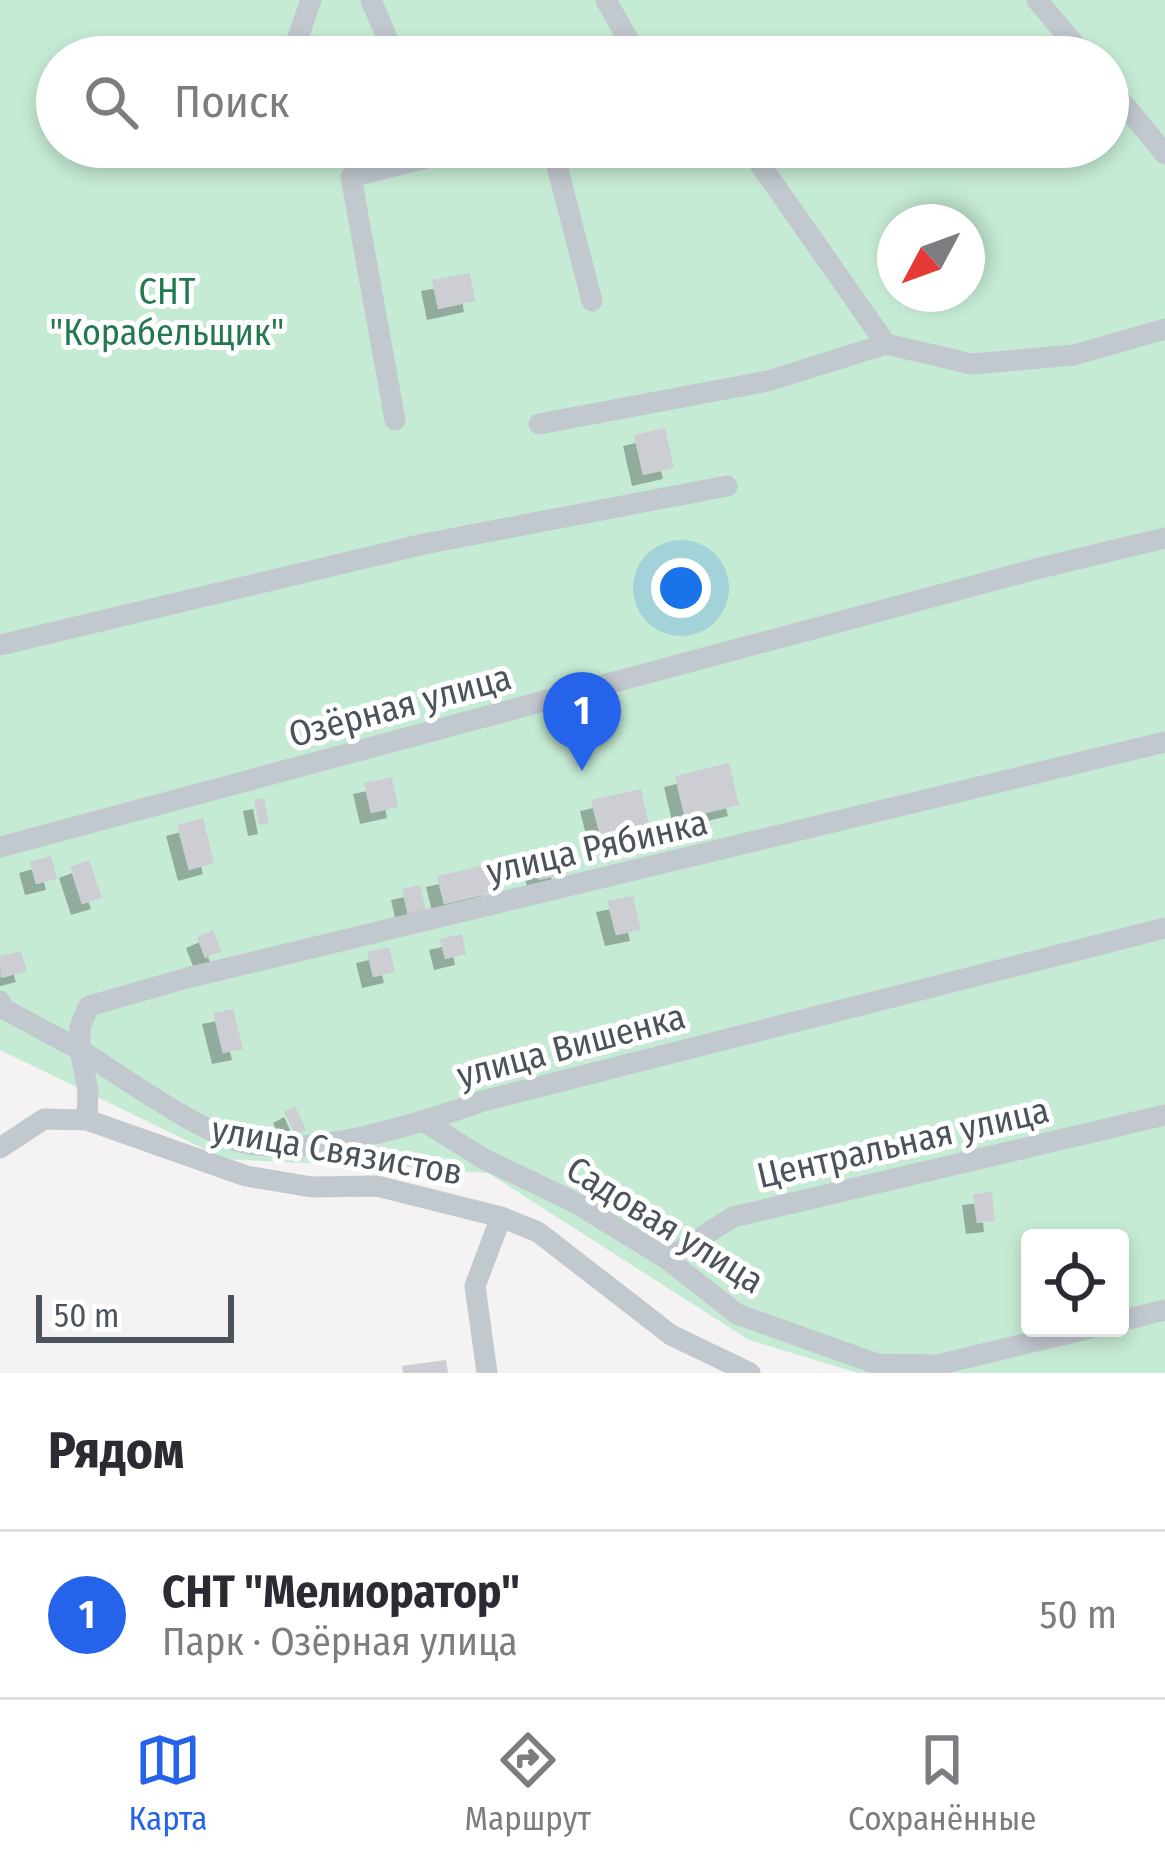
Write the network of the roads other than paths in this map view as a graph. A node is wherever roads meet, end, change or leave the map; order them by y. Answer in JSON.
{"nodes":[{"id":1,"x":311,"y":0,"type":"edge"},
{"id":2,"x":371,"y":0,"type":"edge"},
{"id":3,"x":606,"y":0,"type":"edge"},
{"id":4,"x":1037,"y":0,"type":"edge"},
{"id":5,"x":298,"y":36,"type":"edge"},
{"id":6,"x":386,"y":36,"type":"edge"},
{"id":7,"x":626,"y":36,"type":"edge"},
{"id":8,"x":1067,"y":36,"type":"edge"},
{"id":9,"x":1129,"y":110,"type":"edge"},
{"id":10,"x":1165,"y":154,"type":"edge"},
{"id":11,"x":380,"y":168,"type":"edge"},
{"id":12,"x":557,"y":168,"type":"edge"},
{"id":13,"x":763,"y":168,"type":"edge"},
{"id":14,"x":592,"y":302,"type":"dead end"},
{"id":15,"x":1165,"y":329,"type":"edge"},
{"id":16,"x":886,"y":344,"type":"junction"},
{"id":17,"x":395,"y":420,"type":"dead end"},
{"id":18,"x":539,"y":424,"type":"dead end"},
{"id":19,"x":727,"y":486,"type":"dead end"},
{"id":20,"x":1165,"y":538,"type":"edge"},
{"id":21,"x":0,"y":645,"type":"edge"},
{"id":22,"x":1165,"y":742,"type":"edge"},
{"id":23,"x":0,"y":848,"type":"edge"},
{"id":24,"x":1165,"y":928,"type":"edge"},
{"id":25,"x":0,"y":1001,"type":"edge"},
{"id":26,"x":80,"y":1050,"type":"junction"},
{"id":27,"x":1165,"y":1115,"type":"edge"},
{"id":28,"x":87,"y":1120,"type":"junction"},
{"id":29,"x":425,"y":1122,"type":"junction"},
{"id":30,"x":0,"y":1148,"type":"edge"},
{"id":31,"x":502,"y":1217,"type":"junction"},
{"id":32,"x":667,"y":1259,"type":"junction"},
{"id":33,"x":1165,"y":1310,"type":"edge"},
{"id":34,"x":1129,"y":1319,"type":"edge"},
{"id":35,"x":1054,"y":1337,"type":"edge"},
{"id":36,"x":487,"y":1373,"type":"edge"},
{"id":37,"x":751,"y":1373,"type":"edge"}],
"edges":[{"from":1,"to":5,"type":"street"},
{"from":2,"to":6,"type":"street"},
{"from":3,"to":7,"type":"street"},
{"from":4,"to":8,"type":"street"},
{"from":9,"to":10,"type":"street"},
{"from":11,"to":17,"type":"street"},
{"from":12,"to":14,"type":"street"},
{"from":13,"to":16,"type":"street"},
{"from":15,"to":16,"type":"street"},
{"from":16,"to":18,"type":"street"},
{"from":19,"to":21,"type":"street"},
{"from":20,"to":23,"type":"street","name":"Озёрная улица"},
{"from":22,"to":26,"type":"street","name":"улица Рябинка"},
{"from":24,"to":29,"type":"street","name":"улица Вишенка"},
{"from":25,"to":26,"type":"street","name":"улица Вишенка"},
{"from":26,"to":28,"type":"street"},
{"from":26,"to":29,"type":"street","name":"улица Вишенка"},
{"from":27,"to":32,"type":"street","name":"Центральная улица"},
{"from":28,"to":30,"type":"street"},
{"from":28,"to":31,"type":"street","name":"улица Связистов"},
{"from":29,"to":32,"type":"street","name":"Садовая улица"},
{"from":31,"to":36,"type":"street"},
{"from":31,"to":37,"type":"street","name":"улица Связистов"},
{"from":32,"to":35,"type":"street","name":"Садовая улица"},
{"from":33,"to":34,"type":"street"}]}
